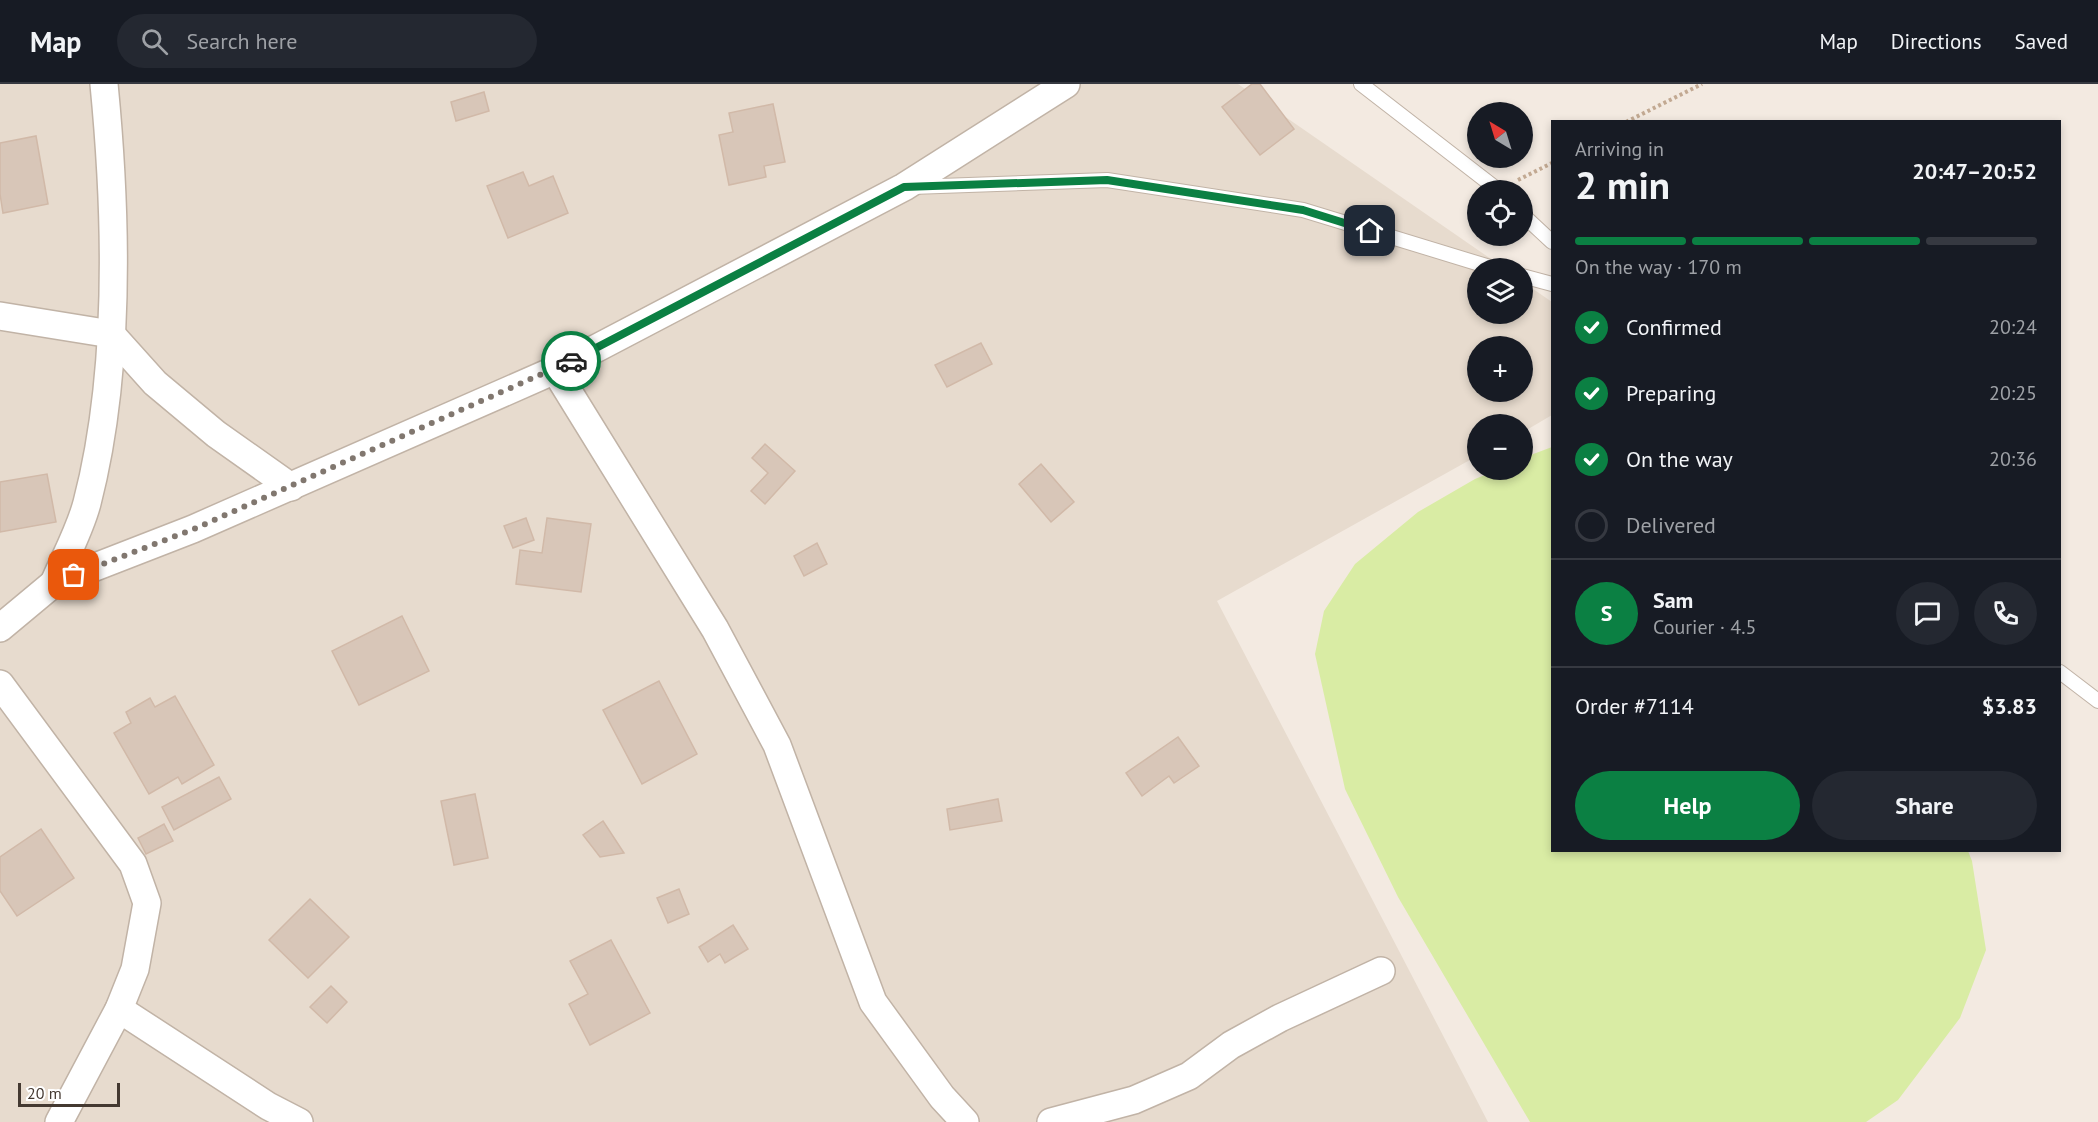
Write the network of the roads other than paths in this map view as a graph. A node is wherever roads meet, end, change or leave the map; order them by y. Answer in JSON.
{"nodes":[{"id":1,"x":104,"y":84,"type":"edge"},
{"id":2,"x":1066,"y":84,"type":"edge"},
{"id":3,"x":1361,"y":84,"type":"edge"},
{"id":4,"x":1485,"y":180,"type":"edge"},
{"id":5,"x":904,"y":187,"type":"junction"},
{"id":6,"x":1533,"y":224,"type":"edge"},
{"id":7,"x":1551,"y":241,"type":"edge"},
{"id":8,"x":1467,"y":260,"type":"edge"},
{"id":9,"x":1533,"y":279,"type":"edge"},
{"id":10,"x":1551,"y":284,"type":"edge"},
{"id":11,"x":0,"y":316,"type":"edge"},
{"id":12,"x":111,"y":334,"type":"junction"},
{"id":13,"x":555,"y":370,"type":"junction"},
{"id":14,"x":291,"y":487,"type":"junction"},
{"id":15,"x":54,"y":583,"type":"junction"},
{"id":16,"x":0,"y":628,"type":"edge"},
{"id":17,"x":2061,"y":673,"type":"edge"},
{"id":18,"x":0,"y":684,"type":"edge"},
{"id":19,"x":2098,"y":701,"type":"edge"},
{"id":20,"x":1381,"y":971,"type":"dead end"},
{"id":21,"x":118,"y":1008,"type":"junction"},
{"id":22,"x":58,"y":1122,"type":"edge"},
{"id":23,"x":299,"y":1122,"type":"edge"},
{"id":24,"x":965,"y":1122,"type":"edge"},
{"id":25,"x":1051,"y":1122,"type":"edge"}],
"edges":[{"from":1,"to":12,"type":"street"},
{"from":2,"to":5,"type":"street"},
{"from":3,"to":4,"type":"lane"},
{"from":5,"to":8,"type":"lane"},
{"from":5,"to":13,"type":"street"},
{"from":6,"to":7,"type":"lane"},
{"from":9,"to":10,"type":"lane"},
{"from":11,"to":12,"type":"street"},
{"from":12,"to":14,"type":"street"},
{"from":12,"to":15,"type":"street"},
{"from":13,"to":14,"type":"street"},
{"from":13,"to":24,"type":"street"},
{"from":14,"to":15,"type":"street"},
{"from":15,"to":16,"type":"street"},
{"from":17,"to":19,"type":"lane"},
{"from":18,"to":21,"type":"street"},
{"from":20,"to":25,"type":"street"},
{"from":21,"to":22,"type":"street"},
{"from":21,"to":23,"type":"street"}]}
